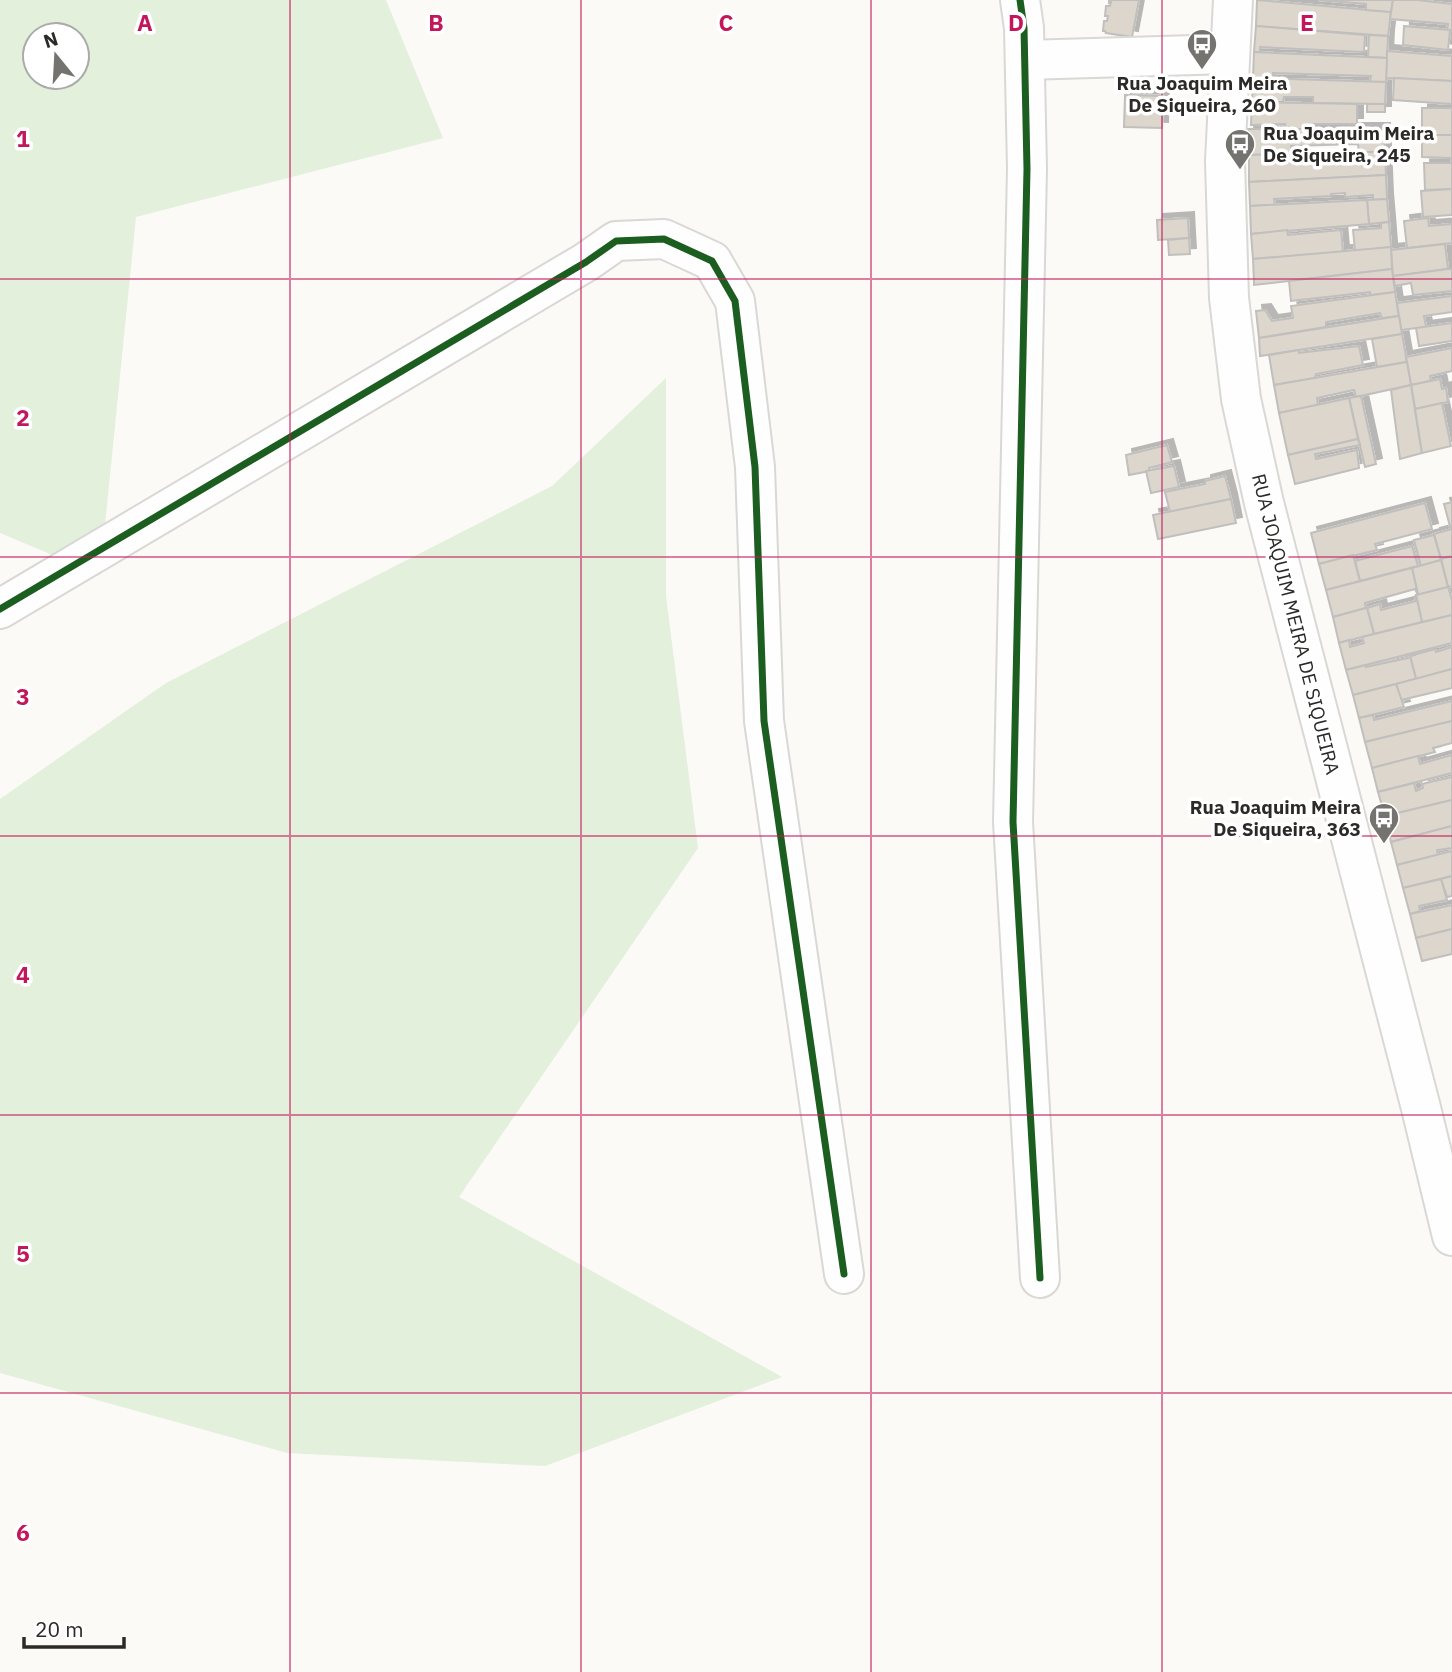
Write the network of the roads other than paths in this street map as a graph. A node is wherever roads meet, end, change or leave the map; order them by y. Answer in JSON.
{"nodes":[{"id":1,"x":1020,"y":0,"type":"edge"},
{"id":2,"x":1233,"y":0,"type":"edge"},
{"id":3,"x":1230,"y":54,"type":"junction"},
{"id":4,"x":1025,"y":60,"type":"junction"},
{"id":5,"x":0,"y":609,"type":"edge"},
{"id":6,"x":1437,"y":1110,"type":"edge"},
{"id":7,"x":1452,"y":1236,"type":"edge"},
{"id":8,"x":844,"y":1274,"type":"dead end"},
{"id":9,"x":1040,"y":1278,"type":"dead end"}],
"edges":[{"from":1,"to":4,"type":"street"},
{"from":2,"to":3,"type":"street","name":"RUA JOAQUIM MEIRA DE SIQUEIRA"},
{"from":3,"to":4,"type":"street"},
{"from":3,"to":6,"type":"street","name":"RUA JOAQUIM MEIRA DE SIQUEIRA"},
{"from":4,"to":9,"type":"street"},
{"from":5,"to":8,"type":"street"},
{"from":6,"to":7,"type":"street","name":"RUA JOAQUIM MEIRA DE SIQUEIRA"}]}
